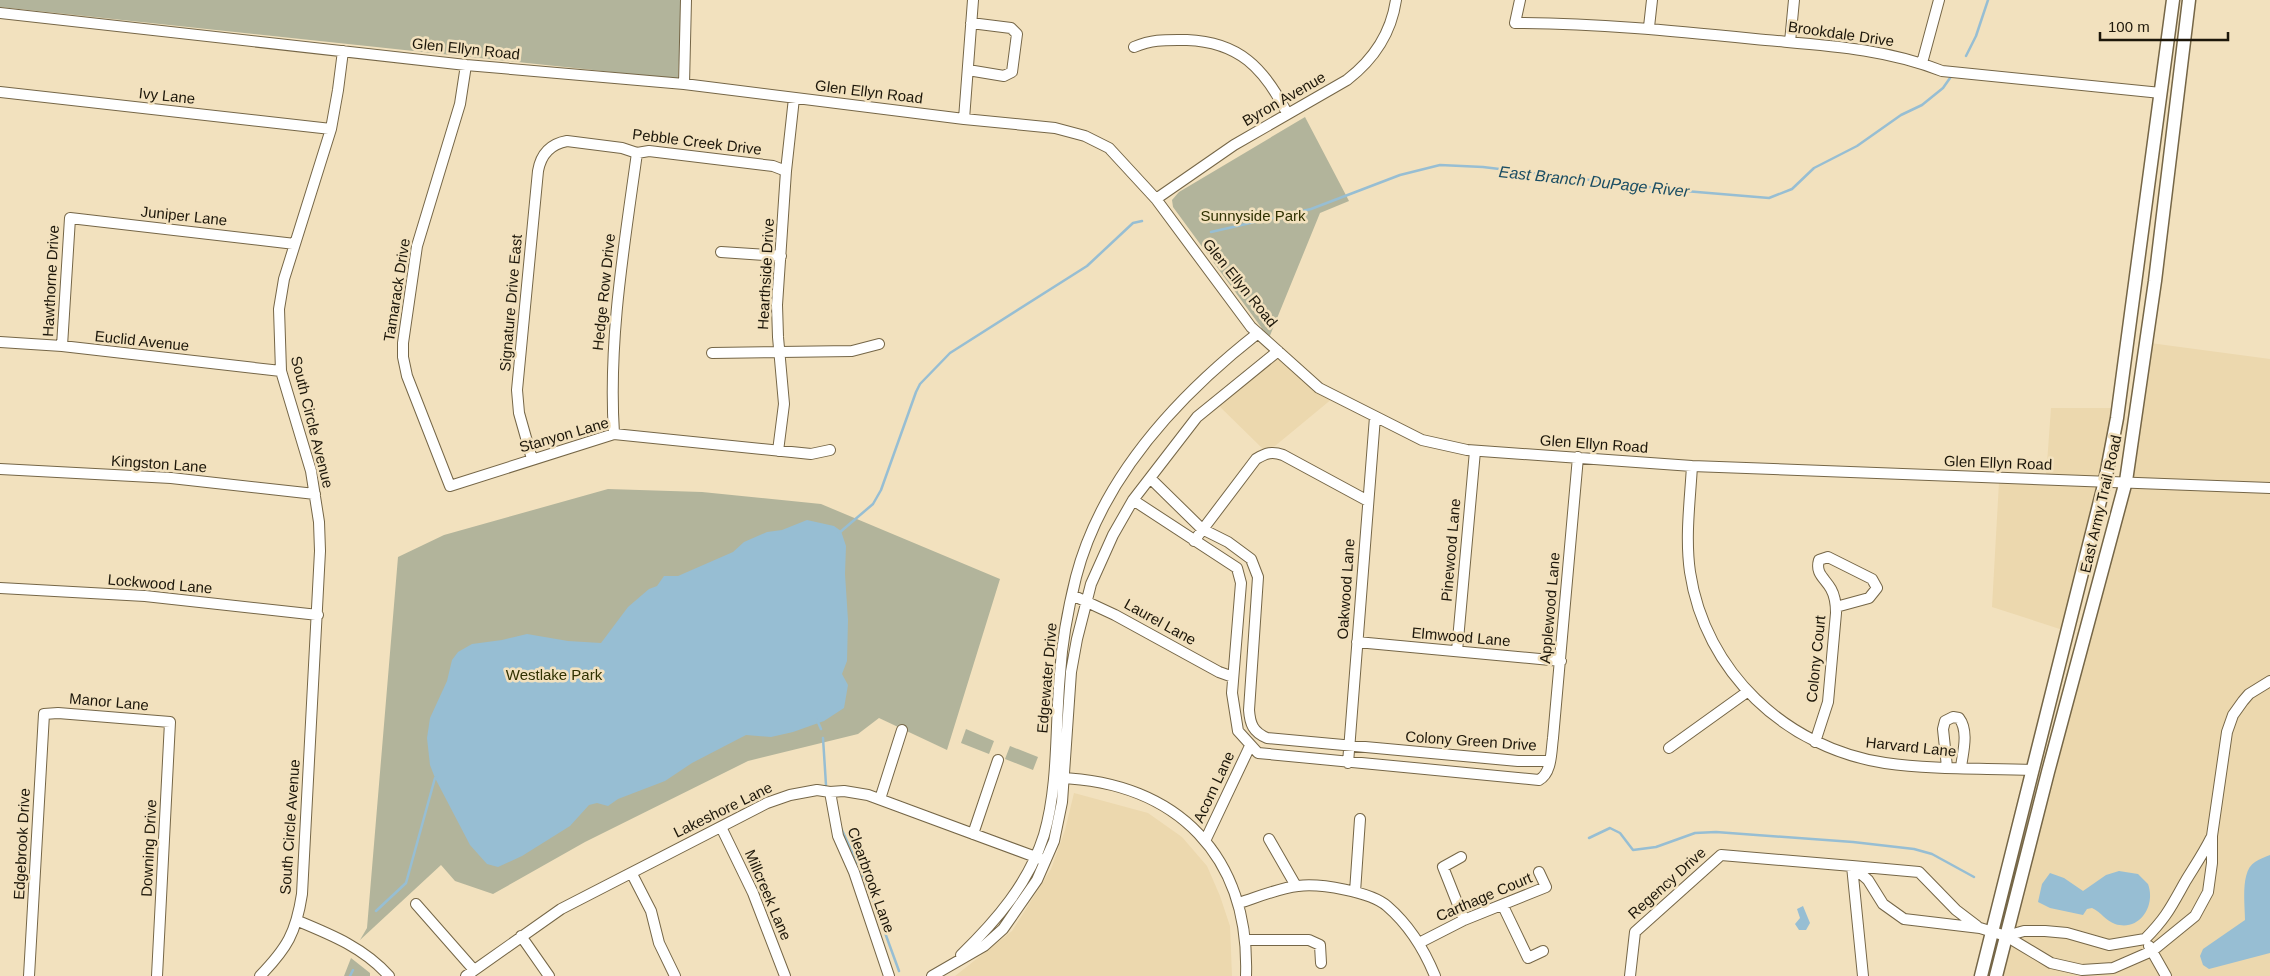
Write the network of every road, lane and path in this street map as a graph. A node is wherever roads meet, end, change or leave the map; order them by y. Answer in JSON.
{"nodes":[{"id":1,"x":686,"y":0,"type":"edge"},
{"id":2,"x":973,"y":0,"type":"edge"},
{"id":3,"x":1396,"y":0,"type":"edge"},
{"id":4,"x":1520,"y":0,"type":"edge"},
{"id":5,"x":1652,"y":0,"type":"edge"},
{"id":6,"x":1794,"y":0,"type":"edge"},
{"id":7,"x":1939,"y":0,"type":"edge"},
{"id":8,"x":2173,"y":0,"type":"edge"},
{"id":9,"x":2189,"y":0,"type":"edge"},
{"id":10,"x":0,"y":13,"type":"edge"},
{"id":11,"x":971,"y":23,"type":"junction"},
{"id":12,"x":1649,"y":28,"type":"junction"},
{"id":13,"x":1790,"y":42,"type":"junction"},
{"id":14,"x":1134,"y":48,"type":"dead end"},
{"id":15,"x":343,"y":51,"type":"junction"},
{"id":16,"x":1922,"y":63,"type":"junction"},
{"id":17,"x":466,"y":66,"type":"junction"},
{"id":18,"x":968,"y":70,"type":"junction"},
{"id":19,"x":684,"y":84,"type":"junction"},
{"id":20,"x":2161,"y":87,"type":"junction"},
{"id":21,"x":0,"y":92,"type":"edge"},
{"id":22,"x":794,"y":98,"type":"junction"},
{"id":23,"x":2177,"y":98,"type":"junction"},
{"id":24,"x":1287,"y":113,"type":"junction"},
{"id":25,"x":964,"y":119,"type":"junction"},
{"id":26,"x":331,"y":129,"type":"junction"},
{"id":27,"x":547,"y":150,"type":"joint"},
{"id":28,"x":637,"y":153,"type":"junction"},
{"id":29,"x":786,"y":171,"type":"junction"},
{"id":30,"x":1156,"y":199,"type":"junction"},
{"id":31,"x":70,"y":218,"type":"joint"},
{"id":32,"x":295,"y":244,"type":"junction"},
{"id":33,"x":721,"y":252,"type":"dead end"},
{"id":34,"x":781,"y":256,"type":"junction"},
{"id":35,"x":1258,"y":333,"type":"junction"},
{"id":36,"x":0,"y":342,"type":"edge"},
{"id":37,"x":880,"y":344,"type":"dead end"},
{"id":38,"x":62,"y":346,"type":"junction"},
{"id":39,"x":1278,"y":351,"type":"junction"},
{"id":40,"x":780,"y":352,"type":"junction"},
{"id":41,"x":712,"y":353,"type":"dead end"},
{"id":42,"x":281,"y":371,"type":"junction"},
{"id":43,"x":1375,"y":417,"type":"junction"},
{"id":44,"x":614,"y":434,"type":"junction"},
{"id":45,"x":830,"y":450,"type":"dead end"},
{"id":46,"x":778,"y":451,"type":"junction"},
{"id":47,"x":1475,"y":451,"type":"junction"},
{"id":48,"x":1578,"y":457,"type":"junction"},
{"id":49,"x":532,"y":460,"type":"junction"},
{"id":50,"x":1692,"y":466,"type":"junction"},
{"id":51,"x":0,"y":469,"type":"edge"},
{"id":52,"x":1150,"y":478,"type":"junction"},
{"id":53,"x":2105,"y":481,"type":"junction"},
{"id":54,"x":2126,"y":481,"type":"junction"},
{"id":55,"x":450,"y":486,"type":"joint"},
{"id":56,"x":2270,"y":488,"type":"edge"},
{"id":57,"x":314,"y":494,"type":"junction"},
{"id":58,"x":1133,"y":500,"type":"junction"},
{"id":59,"x":1368,"y":501,"type":"junction"},
{"id":60,"x":1202,"y":529,"type":"junction"},
{"id":61,"x":1194,"y":541,"type":"junction"},
{"id":62,"x":0,"y":588,"type":"edge"},
{"id":63,"x":1072,"y":595,"type":"junction"},
{"id":64,"x":1086,"y":601,"type":"junction"},
{"id":65,"x":1836,"y":607,"type":"junction"},
{"id":66,"x":318,"y":615,"type":"junction"},
{"id":67,"x":1358,"y":642,"type":"junction"},
{"id":68,"x":1457,"y":651,"type":"junction"},
{"id":69,"x":1561,"y":661,"type":"junction"},
{"id":70,"x":1233,"y":677,"type":"junction"},
{"id":71,"x":2270,"y":681,"type":"edge"},
{"id":72,"x":1746,"y":692,"type":"junction"},
{"id":73,"x":44,"y":714,"type":"joint"},
{"id":74,"x":170,"y":722,"type":"joint"},
{"id":75,"x":902,"y":730,"type":"dead end"},
{"id":76,"x":1815,"y":742,"type":"junction"},
{"id":77,"x":1250,"y":746,"type":"junction"},
{"id":78,"x":1349,"y":746,"type":"junction"},
{"id":79,"x":1669,"y":748,"type":"dead end"},
{"id":80,"x":998,"y":760,"type":"dead end"},
{"id":81,"x":1550,"y":761,"type":"junction"},
{"id":82,"x":1348,"y":763,"type":"junction"},
{"id":83,"x":1947,"y":766,"type":"junction"},
{"id":84,"x":1961,"y":767,"type":"junction"},
{"id":85,"x":2033,"y":770,"type":"junction"},
{"id":86,"x":1054,"y":778,"type":"junction"},
{"id":87,"x":1065,"y":778,"type":"junction"},
{"id":88,"x":830,"y":792,"type":"junction"},
{"id":89,"x":880,"y":799,"type":"junction"},
{"id":90,"x":1360,"y":819,"type":"dead end"},
{"id":91,"x":721,"y":827,"type":"junction"},
{"id":92,"x":973,"y":834,"type":"junction"},
{"id":93,"x":2212,"y":836,"type":"junction"},
{"id":94,"x":1269,"y":839,"type":"dead end"},
{"id":95,"x":1205,"y":841,"type":"junction"},
{"id":96,"x":1035,"y":857,"type":"junction"},
{"id":97,"x":1461,"y":857,"type":"dead end"},
{"id":98,"x":1046,"y":860,"type":"junction"},
{"id":99,"x":1852,"y":866,"type":"junction"},
{"id":100,"x":1539,"y":872,"type":"dead end"},
{"id":101,"x":632,"y":874,"type":"junction"},
{"id":102,"x":1296,"y":886,"type":"junction"},
{"id":103,"x":1355,"y":892,"type":"junction"},
{"id":104,"x":1239,"y":903,"type":"junction"},
{"id":105,"x":416,"y":904,"type":"dead end"},
{"id":106,"x":1503,"y":906,"type":"junction"},
{"id":107,"x":1464,"y":920,"type":"junction"},
{"id":108,"x":298,"y":922,"type":"junction"},
{"id":109,"x":1979,"y":927,"type":"junction"},
{"id":110,"x":1993,"y":931,"type":"junction"},
{"id":111,"x":521,"y":936,"type":"junction"},
{"id":112,"x":2006,"y":936,"type":"junction"},
{"id":113,"x":2145,"y":939,"type":"junction"},
{"id":114,"x":1246,"y":940,"type":"junction"},
{"id":115,"x":1419,"y":943,"type":"junction"},
{"id":116,"x":1543,"y":951,"type":"dead end"},
{"id":117,"x":2152,"y":951,"type":"junction"},
{"id":118,"x":1322,"y":963,"type":"dead end"},
{"id":119,"x":947,"y":968,"type":"junction"},
{"id":120,"x":470,"y":973,"type":"edge"},
{"id":121,"x":29,"y":976,"type":"edge"},
{"id":122,"x":157,"y":976,"type":"edge"},
{"id":123,"x":260,"y":976,"type":"edge"},
{"id":124,"x":389,"y":976,"type":"edge"},
{"id":125,"x":549,"y":976,"type":"edge"},
{"id":126,"x":675,"y":976,"type":"edge"},
{"id":127,"x":785,"y":976,"type":"edge"},
{"id":128,"x":888,"y":976,"type":"edge"},
{"id":129,"x":932,"y":976,"type":"edge"},
{"id":130,"x":1246,"y":976,"type":"edge"},
{"id":131,"x":1434,"y":976,"type":"edge"},
{"id":132,"x":1630,"y":976,"type":"edge"},
{"id":133,"x":1863,"y":976,"type":"edge"},
{"id":134,"x":1981,"y":976,"type":"edge"},
{"id":135,"x":1996,"y":976,"type":"edge"},
{"id":136,"x":2166,"y":976,"type":"edge"}],
"edges":[{"from":1,"to":19,"type":"street"},
{"from":2,"to":11,"type":"street"},
{"from":3,"to":24,"type":"street","name":"Byron Avenue"},
{"from":4,"to":12,"type":"street","name":"Brookdale Drive"},
{"from":5,"to":12,"type":"street"},
{"from":6,"to":13,"type":"street"},
{"from":7,"to":16,"type":"street"},
{"from":8,"to":20,"type":"main road","name":"East Army Trail Road"},
{"from":9,"to":23,"type":"main road","name":"East Army Trail Road"},
{"from":10,"to":15,"type":"street","name":"Glen Ellyn Road"},
{"from":11,"to":18,"type":"street"},
{"from":11,"to":18,"type":"street"},
{"from":12,"to":13,"type":"street","name":"Brookdale Drive"},
{"from":13,"to":16,"type":"street","name":"Brookdale Drive"},
{"from":14,"to":24,"type":"street"},
{"from":15,"to":17,"type":"street","name":"Glen Ellyn Road"},
{"from":15,"to":26,"type":"street","name":"South Circle Avenue"},
{"from":16,"to":20,"type":"street","name":"Brookdale Drive"},
{"from":17,"to":19,"type":"street","name":"Glen Ellyn Road"},
{"from":17,"to":55,"type":"street","name":"Tamarack Drive"},
{"from":18,"to":25,"type":"street"},
{"from":19,"to":22,"type":"street","name":"Glen Ellyn Road"},
{"from":20,"to":23,"type":"main road"},
{"from":20,"to":53,"type":"main road","name":"East Army Trail Road"},
{"from":21,"to":26,"type":"street","name":"Ivy Lane"},
{"from":22,"to":25,"type":"street","name":"Glen Ellyn Road"},
{"from":22,"to":29,"type":"street","name":"Hearthside Drive"},
{"from":23,"to":54,"type":"main road","name":"East Army Trail Road"},
{"from":24,"to":30,"type":"street","name":"Byron Avenue"},
{"from":25,"to":30,"type":"street","name":"Glen Ellyn Road"},
{"from":26,"to":32,"type":"street","name":"South Circle Avenue"},
{"from":27,"to":28,"type":"street","name":"Pebble Creek Drive"},
{"from":27,"to":49,"type":"street","name":"Signature Drive East"},
{"from":28,"to":29,"type":"street","name":"Pebble Creek Drive"},
{"from":28,"to":44,"type":"street","name":"Hedge Row Drive"},
{"from":29,"to":34,"type":"street","name":"Hearthside Drive"},
{"from":30,"to":35,"type":"street","name":"Glen Ellyn Road"},
{"from":31,"to":32,"type":"street","name":"Juniper Lane"},
{"from":31,"to":38,"type":"street","name":"Hawthorne Drive"},
{"from":32,"to":42,"type":"street","name":"South Circle Avenue"},
{"from":33,"to":34,"type":"street"},
{"from":34,"to":40,"type":"street","name":"Hearthside Drive"},
{"from":35,"to":39,"type":"street","name":"Glen Ellyn Road"},
{"from":35,"to":63,"type":"street","name":"Edgewater Drive"},
{"from":36,"to":38,"type":"street","name":"Euclid Avenue"},
{"from":37,"to":40,"type":"street"},
{"from":38,"to":42,"type":"street","name":"Euclid Avenue"},
{"from":39,"to":43,"type":"street","name":"Glen Ellyn Road"},
{"from":39,"to":52,"type":"street","name":"Edgewater Drive"},
{"from":40,"to":41,"type":"street"},
{"from":40,"to":46,"type":"street","name":"Hearthside Drive"},
{"from":42,"to":57,"type":"street","name":"South Circle Avenue"},
{"from":43,"to":47,"type":"street","name":"Glen Ellyn Road"},
{"from":43,"to":59,"type":"street","name":"Oakwood Lane"},
{"from":44,"to":46,"type":"street","name":"Stanyon Lane"},
{"from":44,"to":49,"type":"street","name":"Stanyon Lane"},
{"from":45,"to":46,"type":"street","name":"Stanyon Lane"},
{"from":47,"to":48,"type":"street","name":"Glen Ellyn Road"},
{"from":47,"to":68,"type":"street","name":"Pinewood Lane"},
{"from":48,"to":50,"type":"street","name":"Glen Ellyn Road"},
{"from":48,"to":69,"type":"street","name":"Applewood Lane"},
{"from":49,"to":55,"type":"street","name":"Stanyon Lane"},
{"from":50,"to":53,"type":"street","name":"Glen Ellyn Road"},
{"from":50,"to":72,"type":"street","name":"Harvard Lane"},
{"from":51,"to":57,"type":"street","name":"Kingston Lane"},
{"from":52,"to":58,"type":"street","name":"Edgewater Drive"},
{"from":52,"to":60,"type":"street","name":"Colony Green Drive"},
{"from":53,"to":54,"type":"street","name":"Glen Ellyn Road"},
{"from":53,"to":85,"type":"main road","name":"East Army Trail Road"},
{"from":54,"to":56,"type":"street","name":"Glen Ellyn Road"},
{"from":54,"to":112,"type":"main road","name":"East Army Trail Road"},
{"from":57,"to":66,"type":"street","name":"South Circle Avenue"},
{"from":58,"to":61,"type":"street"},
{"from":58,"to":64,"type":"street","name":"Edgewater Drive"},
{"from":59,"to":60,"type":"street"},
{"from":59,"to":67,"type":"street","name":"Oakwood Lane"},
{"from":60,"to":61,"type":"street"},
{"from":60,"to":78,"type":"street","name":"Colony Green Drive"},
{"from":61,"to":70,"type":"street"},
{"from":62,"to":66,"type":"street","name":"Lockwood Lane"},
{"from":63,"to":64,"type":"street","name":"Laurel Lane"},
{"from":63,"to":86,"type":"street","name":"Edgewater Drive"},
{"from":64,"to":70,"type":"street","name":"Laurel Lane"},
{"from":64,"to":87,"type":"street","name":"Edgewater Drive"},
{"from":65,"to":65,"type":"street","name":"Colony Court"},
{"from":65,"to":76,"type":"street","name":"Colony Court"},
{"from":66,"to":108,"type":"street","name":"South Circle Avenue"},
{"from":67,"to":68,"type":"street","name":"Elmwood Lane"},
{"from":67,"to":78,"type":"street","name":"Oakwood Lane"},
{"from":68,"to":69,"type":"street","name":"Elmwood Lane"},
{"from":69,"to":81,"type":"street","name":"Applewood Lane"},
{"from":70,"to":77,"type":"street"},
{"from":71,"to":93,"type":"street"},
{"from":72,"to":76,"type":"street","name":"Harvard Lane"},
{"from":72,"to":79,"type":"street"},
{"from":73,"to":74,"type":"street","name":"Manor Lane"},
{"from":73,"to":121,"type":"street","name":"Edgebrook Drive"},
{"from":74,"to":122,"type":"street","name":"Downing Drive"},
{"from":75,"to":89,"type":"street"},
{"from":76,"to":83,"type":"street","name":"Harvard Lane"},
{"from":77,"to":82,"type":"street","name":"Colony Green Drive"},
{"from":77,"to":95,"type":"street","name":"Acorn Lane"},
{"from":78,"to":81,"type":"street","name":"Colony Green Drive"},
{"from":78,"to":82,"type":"street","name":"Oakwood Lane"},
{"from":80,"to":92,"type":"street"},
{"from":81,"to":82,"type":"street","name":"Colony Green Drive"},
{"from":83,"to":84,"type":"street","name":"Harvard Lane"},
{"from":83,"to":84,"type":"street"},
{"from":84,"to":85,"type":"street","name":"Harvard Lane"},
{"from":85,"to":110,"type":"main road","name":"East Army Trail Road"},
{"from":86,"to":87,"type":"street"},
{"from":86,"to":96,"type":"street","name":"Edgewater Drive"},
{"from":87,"to":95,"type":"street"},
{"from":87,"to":98,"type":"street","name":"Edgewater Drive"},
{"from":88,"to":89,"type":"street","name":"Lakeshore Lane"},
{"from":88,"to":91,"type":"street","name":"Lakeshore Lane"},
{"from":88,"to":128,"type":"street","name":"Clearbrook Lane"},
{"from":89,"to":92,"type":"street","name":"Lakeshore Lane"},
{"from":90,"to":103,"type":"street"},
{"from":91,"to":101,"type":"street","name":"Lakeshore Lane"},
{"from":91,"to":127,"type":"street","name":"Millcreek Lane"},
{"from":92,"to":96,"type":"street","name":"Lakeshore Lane"},
{"from":93,"to":113,"type":"street"},
{"from":93,"to":117,"type":"street","name":"Regency Drive"},
{"from":94,"to":102,"type":"street"},
{"from":95,"to":104,"type":"street"},
{"from":96,"to":98,"type":"street","name":"Lakeshore Lane"},
{"from":96,"to":119,"type":"street","name":"Edgewater Drive"},
{"from":97,"to":107,"type":"street"},
{"from":98,"to":119,"type":"street","name":"Edgewater Drive"},
{"from":99,"to":109,"type":"street","name":"Regency Drive"},
{"from":99,"to":109,"type":"street","name":"Regency Drive"},
{"from":99,"to":132,"type":"street","name":"Regency Drive"},
{"from":99,"to":133,"type":"street"},
{"from":100,"to":106,"type":"street","name":"Carthage Court"},
{"from":101,"to":111,"type":"street","name":"Lakeshore Lane"},
{"from":101,"to":126,"type":"street"},
{"from":102,"to":103,"type":"street"},
{"from":102,"to":104,"type":"street"},
{"from":103,"to":115,"type":"street"},
{"from":104,"to":114,"type":"street"},
{"from":105,"to":120,"type":"street"},
{"from":106,"to":107,"type":"street","name":"Carthage Court"},
{"from":106,"to":116,"type":"street"},
{"from":107,"to":115,"type":"street","name":"Carthage Court"},
{"from":108,"to":123,"type":"street","name":"South Circle Avenue"},
{"from":108,"to":124,"type":"street"},
{"from":109,"to":110,"type":"street","name":"Regency Drive"},
{"from":110,"to":112,"type":"street","name":"Regency Drive"},
{"from":110,"to":134,"type":"main road","name":"East Army Trail Road"},
{"from":111,"to":120,"type":"street","name":"Lakeshore Lane"},
{"from":111,"to":125,"type":"street"},
{"from":112,"to":113,"type":"street"},
{"from":112,"to":117,"type":"street","name":"Regency Drive"},
{"from":112,"to":135,"type":"main road","name":"East Army Trail Road"},
{"from":113,"to":117,"type":"street"},
{"from":114,"to":118,"type":"street"},
{"from":114,"to":130,"type":"street"},
{"from":115,"to":131,"type":"street"},
{"from":117,"to":136,"type":"street"},
{"from":119,"to":129,"type":"street","name":"Edgewater Drive"}]}
